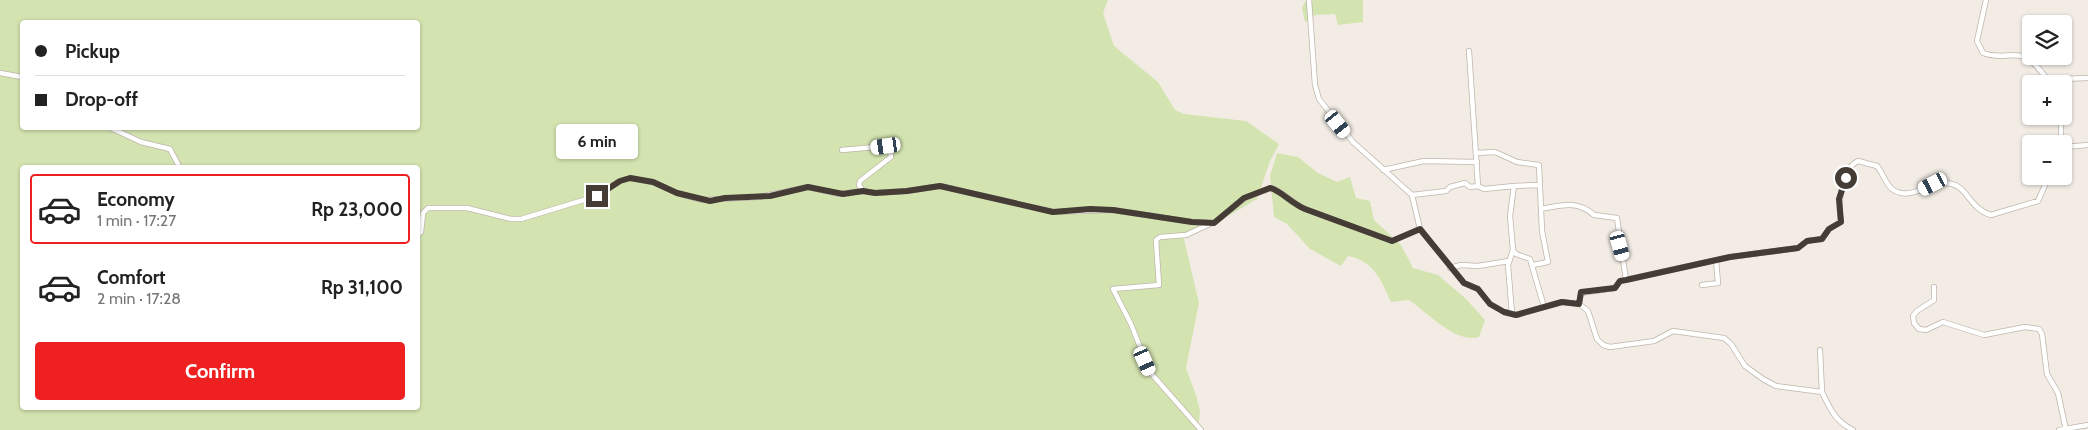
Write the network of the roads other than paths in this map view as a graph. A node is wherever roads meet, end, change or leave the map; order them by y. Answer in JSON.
{"nodes":[{"id":1,"x":1309,"y":0,"type":"edge"},
{"id":2,"x":1986,"y":0,"type":"edge"},
{"id":3,"x":1469,"y":51,"type":"dead end"},
{"id":4,"x":0,"y":73,"type":"edge"},
{"id":5,"x":20,"y":77,"type":"edge"},
{"id":6,"x":2088,"y":78,"type":"edge"},
{"id":7,"x":115,"y":130,"type":"edge"},
{"id":8,"x":2088,"y":145,"type":"edge"},
{"id":9,"x":2072,"y":146,"type":"edge"},
{"id":10,"x":842,"y":150,"type":"dead end"},
{"id":11,"x":1476,"y":154,"type":"junction"},
{"id":12,"x":1476,"y":162,"type":"junction"},
{"id":13,"x":178,"y":165,"type":"edge"},
{"id":14,"x":1383,"y":170,"type":"junction"},
{"id":15,"x":1540,"y":185,"type":"junction"},
{"id":16,"x":2045,"y":185,"type":"edge"},
{"id":17,"x":1478,"y":186,"type":"junction"},
{"id":18,"x":1513,"y":186,"type":"junction"},
{"id":19,"x":863,"y":191,"type":"junction"},
{"id":20,"x":1412,"y":195,"type":"junction"},
{"id":21,"x":1541,"y":209,"type":"junction"},
{"id":22,"x":1214,"y":223,"type":"junction"},
{"id":23,"x":1420,"y":229,"type":"junction"},
{"id":24,"x":420,"y":233,"type":"edge"},
{"id":25,"x":1514,"y":250,"type":"junction"},
{"id":26,"x":1716,"y":260,"type":"junction"},
{"id":27,"x":1509,"y":261,"type":"junction"},
{"id":28,"x":1533,"y":265,"type":"junction"},
{"id":29,"x":1450,"y":268,"type":"junction"},
{"id":30,"x":1626,"y":280,"type":"junction"},
{"id":31,"x":1702,"y":285,"type":"dead end"},
{"id":32,"x":1934,"y":287,"type":"dead end"},
{"id":33,"x":1579,"y":304,"type":"junction"},
{"id":34,"x":1544,"y":307,"type":"junction"},
{"id":35,"x":1512,"y":314,"type":"junction"},
{"id":36,"x":1820,"y":350,"type":"dead end"},
{"id":37,"x":1822,"y":392,"type":"junction"},
{"id":38,"x":2088,"y":425,"type":"edge"},
{"id":39,"x":2066,"y":429,"type":"edge"},
{"id":40,"x":1201,"y":430,"type":"edge"},
{"id":41,"x":1853,"y":430,"type":"edge"},
{"id":42,"x":2059,"y":430,"type":"edge"}],
"edges":[{"from":1,"to":14,"type":"street"},
{"from":2,"to":6,"type":"street"},
{"from":3,"to":11,"type":"street"},
{"from":4,"to":5,"type":"street"},
{"from":7,"to":13,"type":"street"},
{"from":8,"to":9,"type":"street"},
{"from":10,"to":19,"type":"street"},
{"from":11,"to":12,"type":"street"},
{"from":11,"to":15,"type":"street"},
{"from":12,"to":14,"type":"street"},
{"from":12,"to":17,"type":"street"},
{"from":14,"to":20,"type":"street"},
{"from":15,"to":18,"type":"street"},
{"from":15,"to":21,"type":"street"},
{"from":16,"to":26,"type":"street"},
{"from":17,"to":18,"type":"street"},
{"from":17,"to":20,"type":"street"},
{"from":18,"to":25,"type":"street"},
{"from":19,"to":22,"type":"street"},
{"from":19,"to":24,"type":"street"},
{"from":20,"to":23,"type":"street"},
{"from":21,"to":28,"type":"street"},
{"from":21,"to":30,"type":"street"},
{"from":22,"to":23,"type":"street"},
{"from":22,"to":40,"type":"street"},
{"from":23,"to":29,"type":"street"},
{"from":25,"to":27,"type":"street"},
{"from":25,"to":28,"type":"street"},
{"from":26,"to":30,"type":"street"},
{"from":26,"to":31,"type":"street"},
{"from":27,"to":29,"type":"street"},
{"from":27,"to":35,"type":"street"},
{"from":28,"to":34,"type":"street"},
{"from":29,"to":35,"type":"street"},
{"from":30,"to":33,"type":"street"},
{"from":32,"to":39,"type":"street"},
{"from":33,"to":34,"type":"street"},
{"from":33,"to":37,"type":"street"},
{"from":34,"to":35,"type":"street"},
{"from":36,"to":37,"type":"street"},
{"from":37,"to":41,"type":"street"},
{"from":38,"to":39,"type":"street"},
{"from":39,"to":42,"type":"street"}]}
